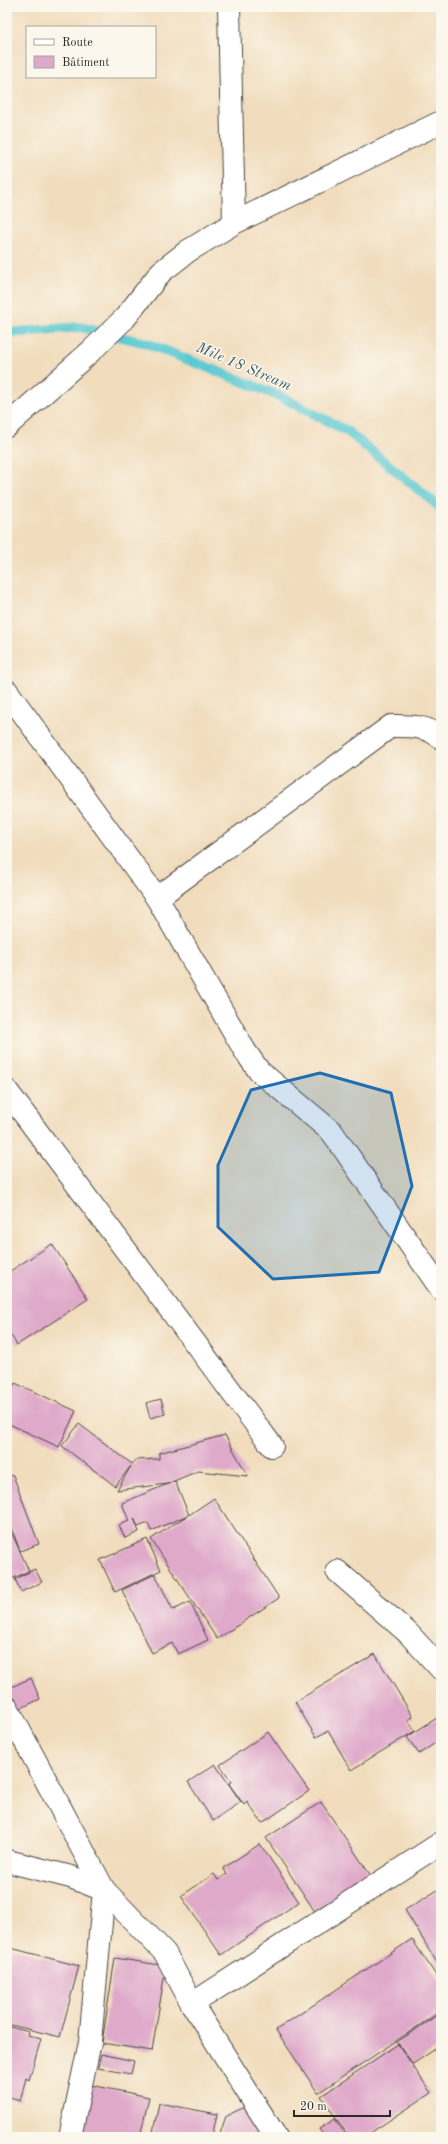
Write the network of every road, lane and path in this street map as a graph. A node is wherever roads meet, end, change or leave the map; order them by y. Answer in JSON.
{"nodes":[{"id":1,"x":229,"y":7,"type":"edge"},
{"id":2,"x":441,"y":122,"type":"edge"},
{"id":3,"x":234,"y":224,"type":"junction"},
{"id":4,"x":7,"y":426,"type":"edge"},
{"id":5,"x":7,"y":691,"type":"edge"},
{"id":6,"x":441,"y":738,"type":"edge"},
{"id":7,"x":157,"y":898,"type":"junction"},
{"id":8,"x":7,"y":1091,"type":"edge"},
{"id":9,"x":441,"y":1289,"type":"edge"},
{"id":10,"x":272,"y":1446,"type":"dead end"},
{"id":11,"x":337,"y":1572,"type":"dead end"},
{"id":12,"x":441,"y":1669,"type":"edge"},
{"id":13,"x":7,"y":1706,"type":"edge"},
{"id":14,"x":441,"y":1843,"type":"edge"},
{"id":15,"x":7,"y":1860,"type":"edge"},
{"id":16,"x":104,"y":1890,"type":"junction"},
{"id":17,"x":192,"y":2004,"type":"junction"},
{"id":18,"x":70,"y":2137,"type":"edge"},
{"id":19,"x":276,"y":2137,"type":"edge"}],
"edges":[{"from":1,"to":3,"type":"street"},
{"from":2,"to":3,"type":"street"},
{"from":3,"to":4,"type":"street"},
{"from":5,"to":7,"type":"street"},
{"from":6,"to":7,"type":"street"},
{"from":7,"to":9,"type":"street"},
{"from":8,"to":10,"type":"street"},
{"from":11,"to":12,"type":"street"},
{"from":13,"to":16,"type":"street"},
{"from":14,"to":17,"type":"street"},
{"from":15,"to":16,"type":"street"},
{"from":16,"to":17,"type":"street"},
{"from":16,"to":18,"type":"street"},
{"from":17,"to":19,"type":"street"}]}
